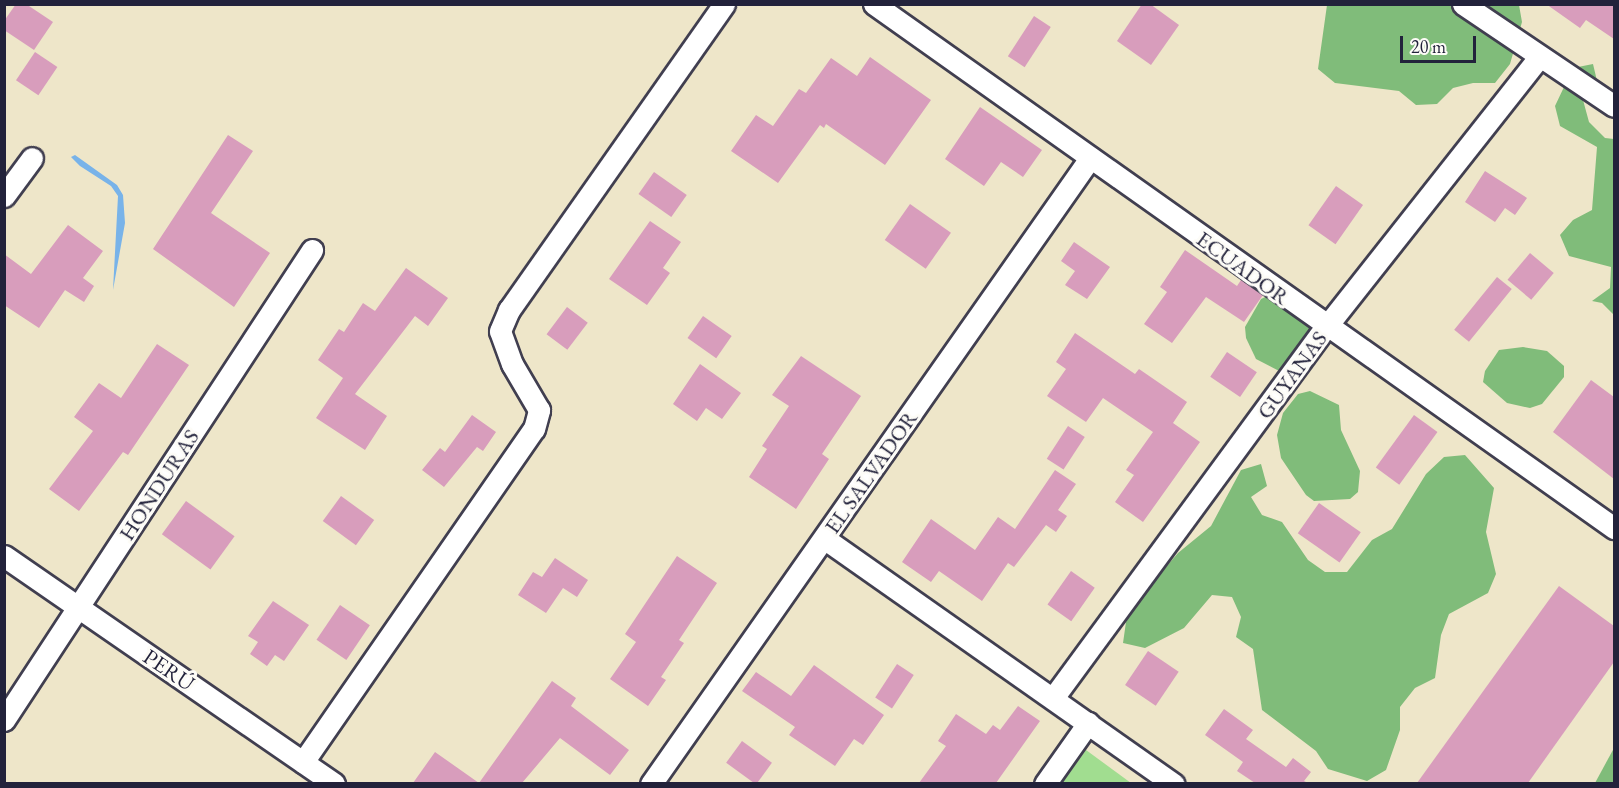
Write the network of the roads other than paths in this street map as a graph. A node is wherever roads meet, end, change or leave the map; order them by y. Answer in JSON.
{"nodes":[{"id":1,"x":724,"y":4,"type":"edge"},
{"id":2,"x":874,"y":4,"type":"edge"},
{"id":3,"x":1463,"y":4,"type":"edge"},
{"id":4,"x":1539,"y":57,"type":"junction"},
{"id":5,"x":1614,"y":106,"type":"edge"},
{"id":6,"x":32,"y":158,"type":"dead end"},
{"id":7,"x":1090,"y":159,"type":"junction"},
{"id":8,"x":4,"y":196,"type":"edge"},
{"id":9,"x":312,"y":250,"type":"dead end"},
{"id":10,"x":1326,"y":327,"type":"junction"},
{"id":11,"x":1614,"y":528,"type":"edge"},
{"id":12,"x":825,"y":539,"type":"junction"},
{"id":13,"x":4,"y":556,"type":"edge"},
{"id":14,"x":78,"y":609,"type":"junction"},
{"id":15,"x":1053,"y":699,"type":"junction"},
{"id":16,"x":4,"y":720,"type":"edge"},
{"id":17,"x":1088,"y":723,"type":"junction"},
{"id":18,"x":303,"y":762,"type":"junction"},
{"id":19,"x":333,"y":783,"type":"edge"},
{"id":20,"x":651,"y":783,"type":"edge"},
{"id":21,"x":1045,"y":783,"type":"edge"},
{"id":22,"x":1173,"y":783,"type":"edge"}],
"edges":[{"from":1,"to":18,"type":"street"},
{"from":2,"to":7,"type":"street","name":"ECUADOR"},
{"from":3,"to":4,"type":"street"},
{"from":4,"to":5,"type":"street"},
{"from":4,"to":10,"type":"street","name":"GUYANAS"},
{"from":6,"to":8,"type":"street"},
{"from":7,"to":10,"type":"street","name":"ECUADOR"},
{"from":7,"to":12,"type":"street","name":"EL SALVADOR"},
{"from":9,"to":14,"type":"street","name":"HONDURAS"},
{"from":10,"to":11,"type":"street","name":"ECUADOR"},
{"from":10,"to":15,"type":"street","name":"GUYANAS"},
{"from":12,"to":15,"type":"street"},
{"from":12,"to":20,"type":"street","name":"EL SALVADOR"},
{"from":13,"to":14,"type":"street","name":"PERÚ"},
{"from":14,"to":16,"type":"street","name":"HONDURAS"},
{"from":14,"to":18,"type":"street","name":"PERÚ"},
{"from":15,"to":17,"type":"street"},
{"from":17,"to":21,"type":"street"},
{"from":17,"to":22,"type":"street"},
{"from":18,"to":19,"type":"street","name":"PERÚ"}]}
